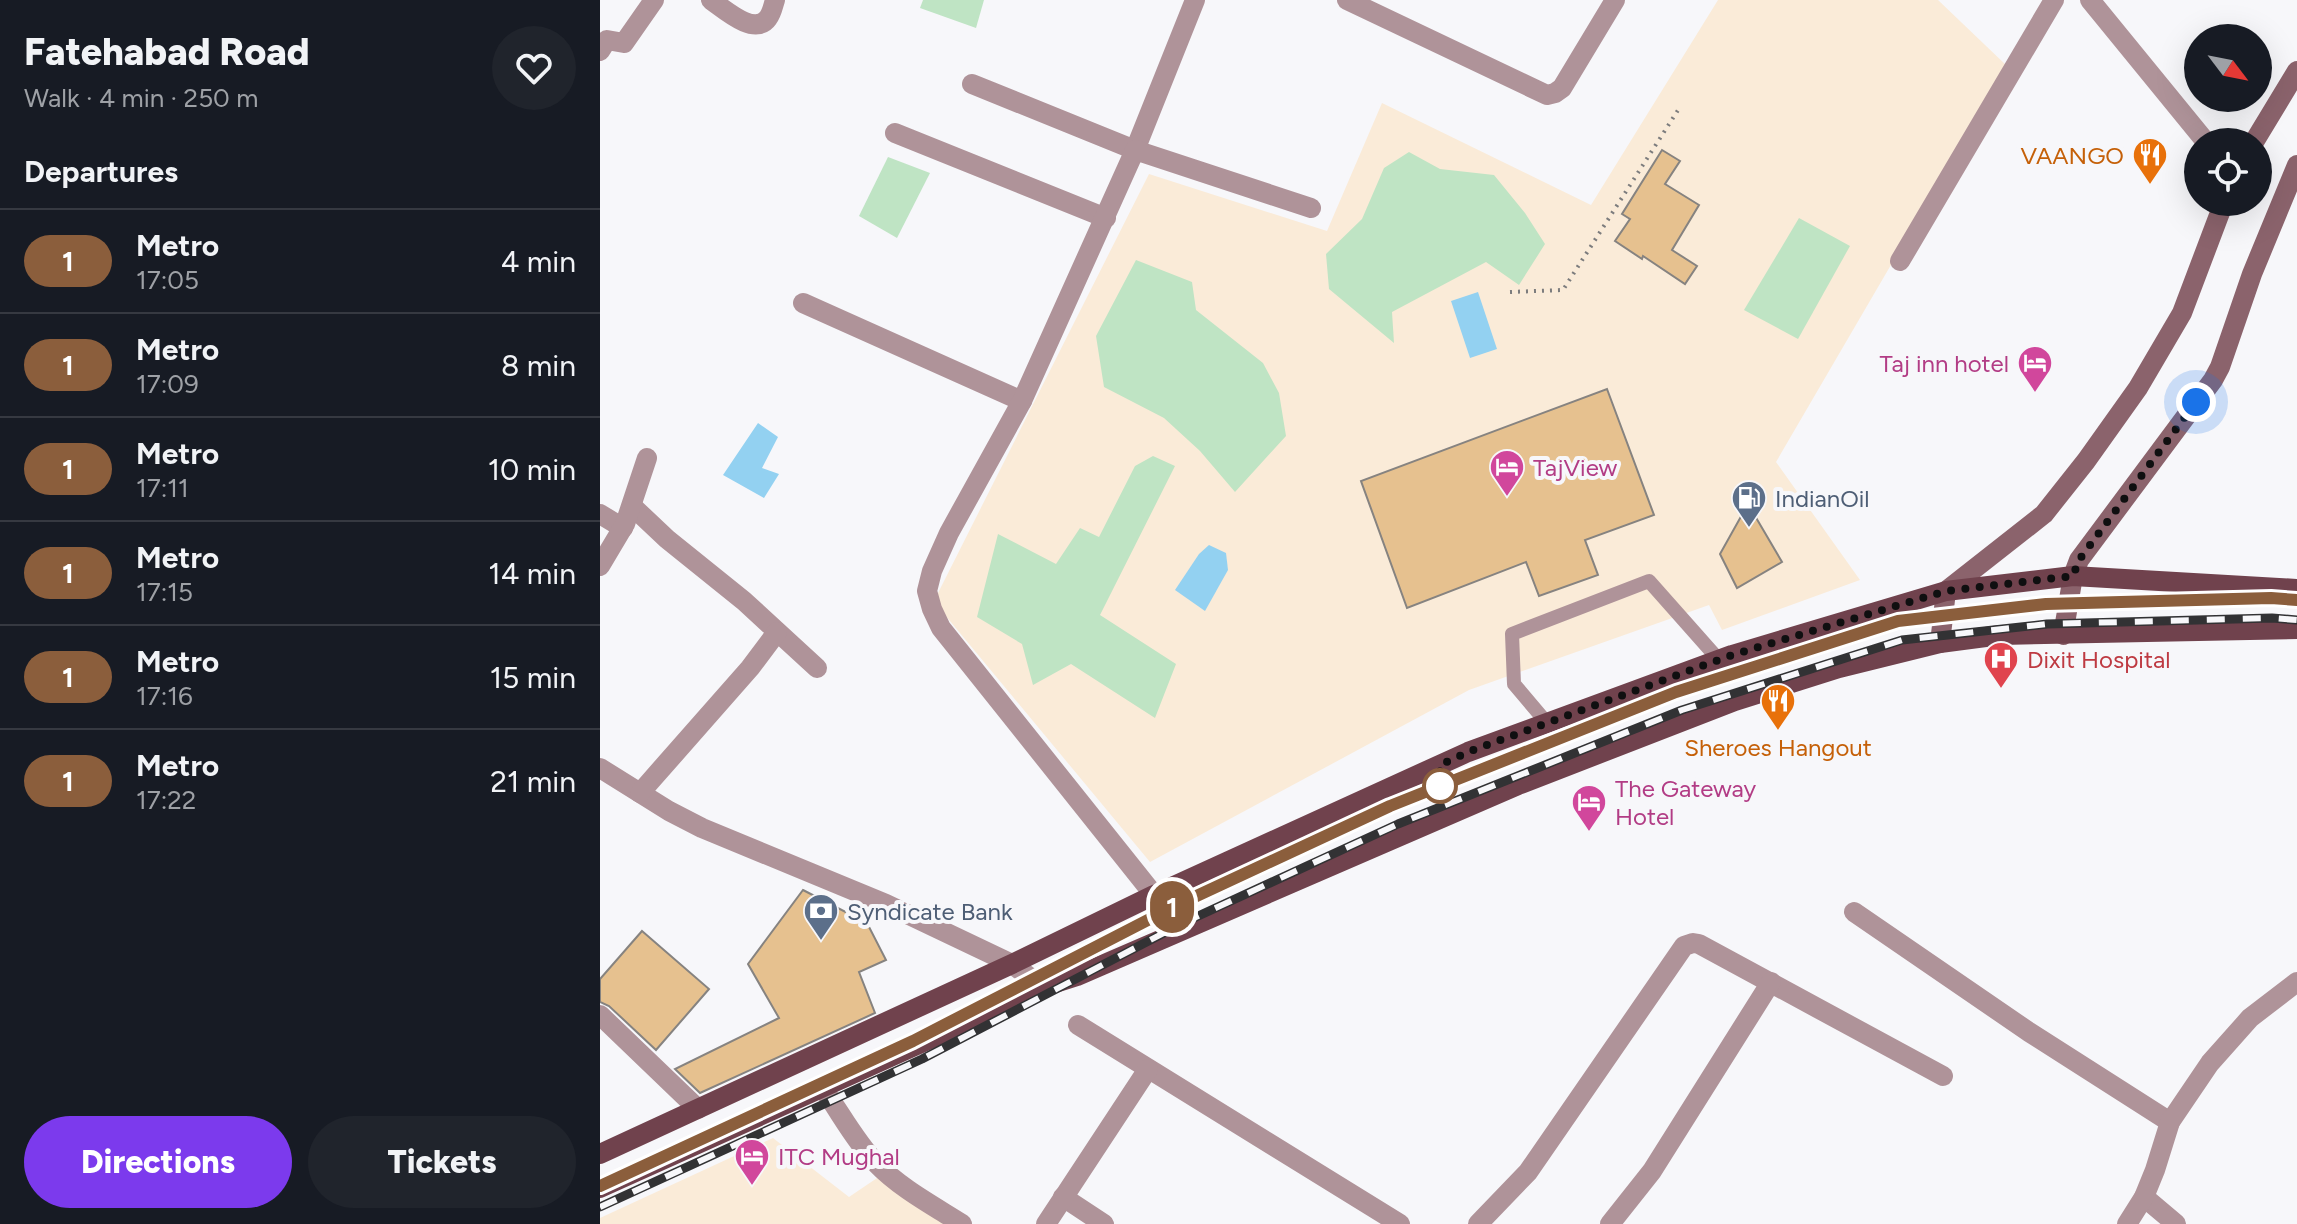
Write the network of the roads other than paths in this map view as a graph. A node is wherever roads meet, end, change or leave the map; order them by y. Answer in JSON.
{"nodes":[{"id":1,"x":654,"y":0,"type":"edge"},
{"id":2,"x":711,"y":0,"type":"edge"},
{"id":3,"x":775,"y":0,"type":"edge"},
{"id":4,"x":1195,"y":0,"type":"edge"},
{"id":5,"x":1347,"y":0,"type":"edge"},
{"id":6,"x":1615,"y":0,"type":"edge"},
{"id":7,"x":2054,"y":0,"type":"edge"},
{"id":8,"x":2090,"y":0,"type":"edge"},
{"id":9,"x":600,"y":51,"type":"edge"},
{"id":10,"x":2297,"y":71,"type":"edge"},
{"id":11,"x":972,"y":84,"type":"dead end"},
{"id":12,"x":2195,"y":128,"type":"edge"},
{"id":13,"x":2262,"y":128,"type":"edge"},
{"id":14,"x":895,"y":133,"type":"dead end"},
{"id":15,"x":1135,"y":150,"type":"junction"},
{"id":16,"x":2297,"y":165,"type":"edge"},
{"id":17,"x":1311,"y":208,"type":"dead end"},
{"id":18,"x":2219,"y":216,"type":"edge"},
{"id":19,"x":1106,"y":218,"type":"junction"},
{"id":20,"x":1900,"y":261,"type":"dead end"},
{"id":21,"x":803,"y":303,"type":"dead end"},
{"id":22,"x":1022,"y":401,"type":"junction"},
{"id":23,"x":647,"y":458,"type":"dead end"},
{"id":24,"x":632,"y":506,"type":"junction"},
{"id":25,"x":600,"y":514,"type":"edge"},
{"id":26,"x":623,"y":528,"type":"junction"},
{"id":27,"x":600,"y":566,"type":"edge"},
{"id":28,"x":2073,"y":576,"type":"junction"},
{"id":29,"x":2297,"y":589,"type":"edge"},
{"id":30,"x":1946,"y":591,"type":"junction"},
{"id":31,"x":2297,"y":629,"type":"edge"},
{"id":32,"x":777,"y":632,"type":"junction"},
{"id":33,"x":2063,"y":635,"type":"junction"},
{"id":34,"x":1940,"y":643,"type":"junction"},
{"id":35,"x":1719,"y":660,"type":"junction"},
{"id":36,"x":817,"y":668,"type":"dead end"},
{"id":37,"x":1547,"y":723,"type":"junction"},
{"id":38,"x":600,"y":768,"type":"edge"},
{"id":39,"x":640,"y":793,"type":"junction"},
{"id":40,"x":1154,"y":895,"type":"junction"},
{"id":41,"x":1854,"y":912,"type":"dead end"},
{"id":42,"x":1012,"y":964,"type":"junction"},
{"id":43,"x":1771,"y":982,"type":"junction"},
{"id":44,"x":2297,"y":982,"type":"edge"},
{"id":45,"x":1044,"y":988,"type":"junction"},
{"id":46,"x":600,"y":1015,"type":"edge"},
{"id":47,"x":1078,"y":1025,"type":"dead end"},
{"id":48,"x":1148,"y":1069,"type":"junction"},
{"id":49,"x":1943,"y":1076,"type":"dead end"},
{"id":50,"x":822,"y":1087,"type":"junction"},
{"id":51,"x":698,"y":1109,"type":"junction"},
{"id":52,"x":2170,"y":1122,"type":"junction"},
{"id":53,"x":604,"y":1147,"type":"edge"},
{"id":54,"x":600,"y":1188,"type":"edge"},
{"id":55,"x":1063,"y":1197,"type":"junction"},
{"id":56,"x":2144,"y":1197,"type":"junction"},
{"id":57,"x":962,"y":1224,"type":"edge"},
{"id":58,"x":1046,"y":1224,"type":"edge"},
{"id":59,"x":1104,"y":1224,"type":"edge"},
{"id":60,"x":1400,"y":1224,"type":"edge"},
{"id":61,"x":1478,"y":1224,"type":"edge"},
{"id":62,"x":1610,"y":1224,"type":"edge"},
{"id":63,"x":2127,"y":1224,"type":"edge"},
{"id":64,"x":2176,"y":1224,"type":"edge"}],
"edges":[{"from":1,"to":9,"type":"street"},
{"from":2,"to":3,"type":"street"},
{"from":4,"to":15,"type":"street"},
{"from":5,"to":6,"type":"street"},
{"from":7,"to":20,"type":"street"},
{"from":8,"to":12,"type":"street"},
{"from":10,"to":13,"type":"main road"},
{"from":11,"to":15,"type":"street"},
{"from":14,"to":19,"type":"street"},
{"from":15,"to":17,"type":"street"},
{"from":15,"to":19,"type":"street"},
{"from":16,"to":28,"type":"main road"},
{"from":18,"to":30,"type":"main road"},
{"from":19,"to":22,"type":"street"},
{"from":21,"to":22,"type":"street"},
{"from":22,"to":40,"type":"street"},
{"from":23,"to":24,"type":"street"},
{"from":24,"to":26,"type":"street"},
{"from":24,"to":32,"type":"street"},
{"from":25,"to":26,"type":"street"},
{"from":26,"to":27,"type":"street"},
{"from":28,"to":29,"type":"main road"},
{"from":28,"to":30,"type":"main road"},
{"from":28,"to":33,"type":"main road"},
{"from":30,"to":34,"type":"main road"},
{"from":30,"to":35,"type":"main road"},
{"from":31,"to":33,"type":"main road"},
{"from":32,"to":36,"type":"street"},
{"from":32,"to":39,"type":"street"},
{"from":33,"to":34,"type":"main road"},
{"from":34,"to":45,"type":"main road"},
{"from":35,"to":37,"type":"main road"},
{"from":35,"to":37,"type":"lane"},
{"from":37,"to":40,"type":"main road"},
{"from":38,"to":39,"type":"street"},
{"from":39,"to":42,"type":"street"},
{"from":40,"to":42,"type":"main road"},
{"from":41,"to":52,"type":"street"},
{"from":42,"to":45,"type":"street"},
{"from":42,"to":51,"type":"main road"},
{"from":43,"to":49,"type":"street"},
{"from":43,"to":61,"type":"street"},
{"from":43,"to":62,"type":"street"},
{"from":44,"to":52,"type":"street"},
{"from":45,"to":50,"type":"main road"},
{"from":46,"to":51,"type":"street"},
{"from":47,"to":48,"type":"street"},
{"from":48,"to":55,"type":"street"},
{"from":48,"to":60,"type":"street"},
{"from":50,"to":54,"type":"main road"},
{"from":50,"to":57,"type":"street"},
{"from":51,"to":53,"type":"main road"},
{"from":52,"to":56,"type":"street"},
{"from":55,"to":58,"type":"street"},
{"from":55,"to":59,"type":"street"},
{"from":56,"to":63,"type":"street"},
{"from":56,"to":64,"type":"street"}]}
